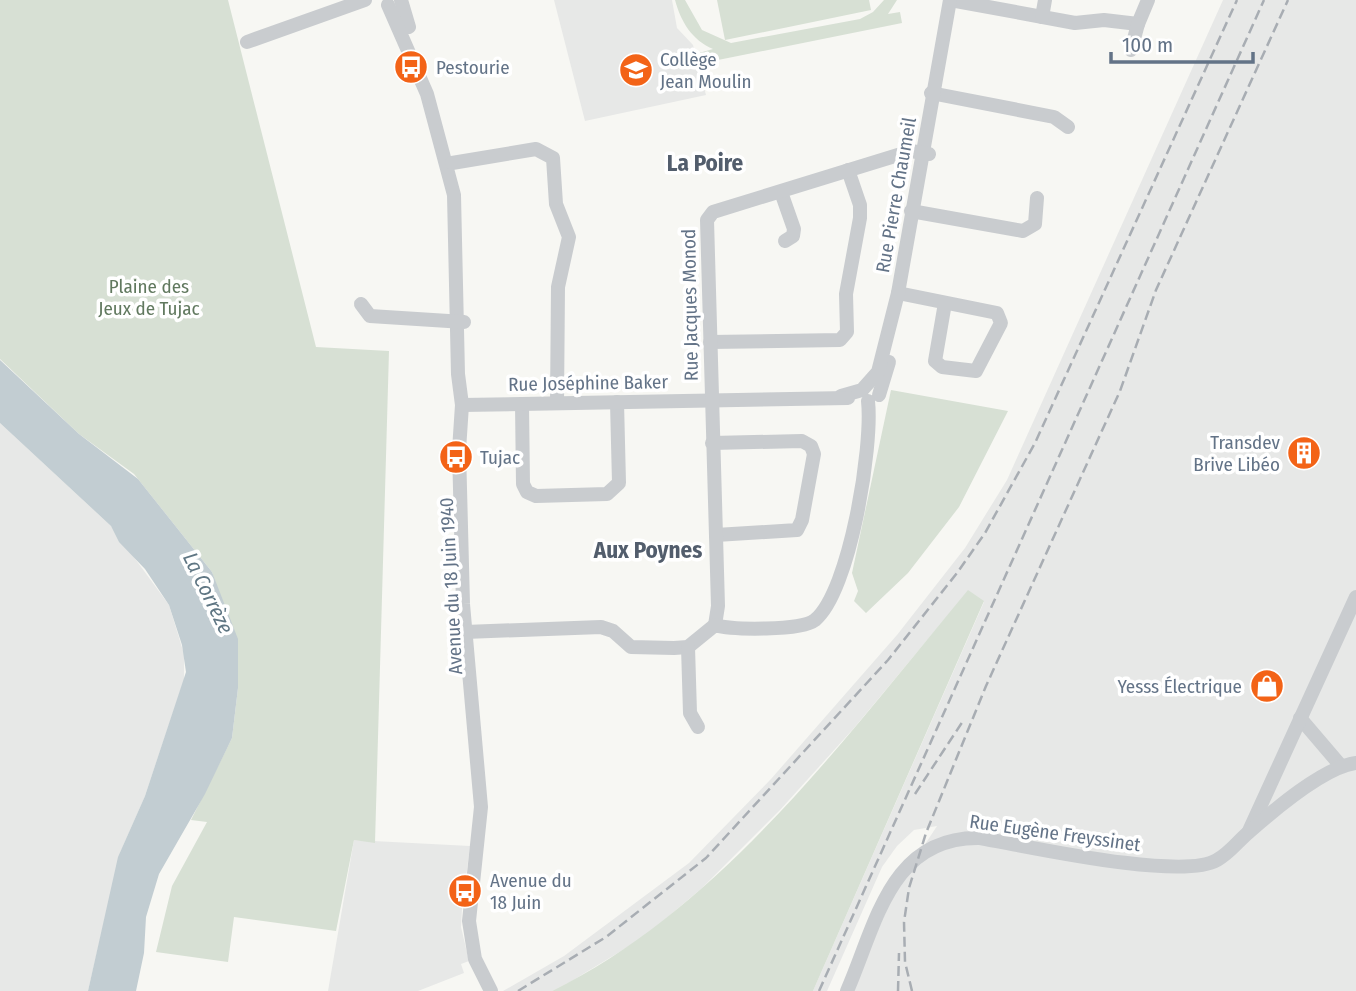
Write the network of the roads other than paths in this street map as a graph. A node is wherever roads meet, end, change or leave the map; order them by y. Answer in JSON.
{"nodes":[{"id":1,"x":364,"y":0,"type":"edge"},
{"id":2,"x":950,"y":0,"type":"edge"},
{"id":3,"x":956,"y":0,"type":"edge"},
{"id":4,"x":1045,"y":0,"type":"edge"},
{"id":5,"x":1148,"y":0,"type":"edge"},
{"id":6,"x":389,"y":1,"type":"edge"},
{"id":7,"x":1042,"y":17,"type":"junction"},
{"id":8,"x":1138,"y":24,"type":"junction"},
{"id":9,"x":247,"y":42,"type":"dead end"},
{"id":10,"x":1130,"y":50,"type":"dead end"},
{"id":11,"x":935,"y":94,"type":"junction"},
{"id":12,"x":1068,"y":127,"type":"dead end"},
{"id":13,"x":926,"y":153,"type":"junction"},
{"id":14,"x":452,"y":163,"type":"junction"},
{"id":15,"x":848,"y":170,"type":"junction"},
{"id":16,"x":781,"y":192,"type":"junction"},
{"id":17,"x":1037,"y":198,"type":"dead end"},
{"id":18,"x":914,"y":212,"type":"junction"},
{"id":19,"x":785,"y":240,"type":"dead end"},
{"id":20,"x":900,"y":294,"type":"junction"},
{"id":21,"x":945,"y":303,"type":"junction"},
{"id":22,"x":361,"y":304,"type":"dead end"},
{"id":23,"x":460,"y":322,"type":"junction"},
{"id":24,"x":710,"y":342,"type":"junction"},
{"id":25,"x":870,"y":395,"type":"junction"},
{"id":26,"x":710,"y":399,"type":"junction"},
{"id":27,"x":556,"y":402,"type":"junction"},
{"id":28,"x":617,"y":402,"type":"junction"},
{"id":29,"x":522,"y":404,"type":"junction"},
{"id":30,"x":466,"y":405,"type":"junction"},
{"id":31,"x":712,"y":443,"type":"junction"},
{"id":32,"x":716,"y":535,"type":"junction"},
{"id":33,"x":1356,"y":597,"type":"edge"},
{"id":34,"x":715,"y":625,"type":"junction"},
{"id":35,"x":468,"y":632,"type":"junction"},
{"id":36,"x":688,"y":647,"type":"junction"},
{"id":37,"x":1300,"y":718,"type":"junction"},
{"id":38,"x":698,"y":727,"type":"dead end"},
{"id":39,"x":1356,"y":763,"type":"edge"},
{"id":40,"x":1341,"y":766,"type":"junction"},
{"id":41,"x":1248,"y":832,"type":"junction"},
{"id":42,"x":490,"y":990,"type":"edge"},
{"id":43,"x":847,"y":991,"type":"edge"}],
"edges":[{"from":1,"to":6,"type":"street"},
{"from":1,"to":9,"type":"street"},
{"from":2,"to":11,"type":"street","name":"Rue Pierre Chaumeil"},
{"from":3,"to":7,"type":"street"},
{"from":3,"to":11,"type":"street","name":"Rue Pierre Chaumeil"},
{"from":4,"to":7,"type":"street"},
{"from":5,"to":8,"type":"street"},
{"from":6,"to":14,"type":"street","name":"Avenue du 18 Juin 1940"},
{"from":6,"to":23,"type":"street","name":"Avenue du 18 Juin 1940"},
{"from":7,"to":8,"type":"street"},
{"from":8,"to":10,"type":"street"},
{"from":11,"to":12,"type":"street"},
{"from":11,"to":13,"type":"street","name":"Rue Pierre Chaumeil"},
{"from":13,"to":15,"type":"street","name":"Rue Jacques Monod"},
{"from":13,"to":18,"type":"street","name":"Rue Pierre Chaumeil"},
{"from":14,"to":23,"type":"street","name":"Avenue du 18 Juin 1940"},
{"from":14,"to":27,"type":"street"},
{"from":15,"to":16,"type":"street","name":"Rue Jacques Monod"},
{"from":15,"to":24,"type":"street"},
{"from":16,"to":19,"type":"street"},
{"from":16,"to":24,"type":"street","name":"Rue Jacques Monod"},
{"from":17,"to":18,"type":"street"},
{"from":18,"to":20,"type":"street","name":"Rue Pierre Chaumeil"},
{"from":20,"to":21,"type":"street"},
{"from":20,"to":25,"type":"street","name":"Rue Pierre Chaumeil"},
{"from":21,"to":21,"type":"street"},
{"from":22,"to":23,"type":"street"},
{"from":23,"to":30,"type":"street","name":"Avenue du 18 Juin 1940"},
{"from":24,"to":26,"type":"street","name":"Rue Jacques Monod"},
{"from":25,"to":26,"type":"street","name":"Rue Joséphine Baker"},
{"from":25,"to":34,"type":"street"},
{"from":26,"to":28,"type":"street","name":"Rue Joséphine Baker"},
{"from":26,"to":31,"type":"street","name":"Rue Jacques Monod"},
{"from":27,"to":28,"type":"street","name":"Rue Joséphine Baker"},
{"from":27,"to":29,"type":"street","name":"Rue Joséphine Baker"},
{"from":28,"to":29,"type":"street"},
{"from":29,"to":30,"type":"street","name":"Rue Joséphine Baker"},
{"from":30,"to":35,"type":"street","name":"Avenue du 18 Juin 1940"},
{"from":30,"to":35,"type":"street","name":"Avenue du 18 Juin 1940"},
{"from":31,"to":32,"type":"street","name":"Rue Jacques Monod"},
{"from":31,"to":32,"type":"street"},
{"from":32,"to":34,"type":"street","name":"Rue Jacques Monod"},
{"from":33,"to":37,"type":"street"},
{"from":34,"to":36,"type":"street"},
{"from":35,"to":36,"type":"street"},
{"from":35,"to":42,"type":"street","name":"Avenue du 18 Juin 1940"},
{"from":36,"to":38,"type":"street"},
{"from":37,"to":40,"type":"street"},
{"from":37,"to":41,"type":"street"},
{"from":39,"to":40,"type":"street"},
{"from":40,"to":41,"type":"street"},
{"from":41,"to":43,"type":"street","name":"Rue Eugène Freyssinet"}]}
